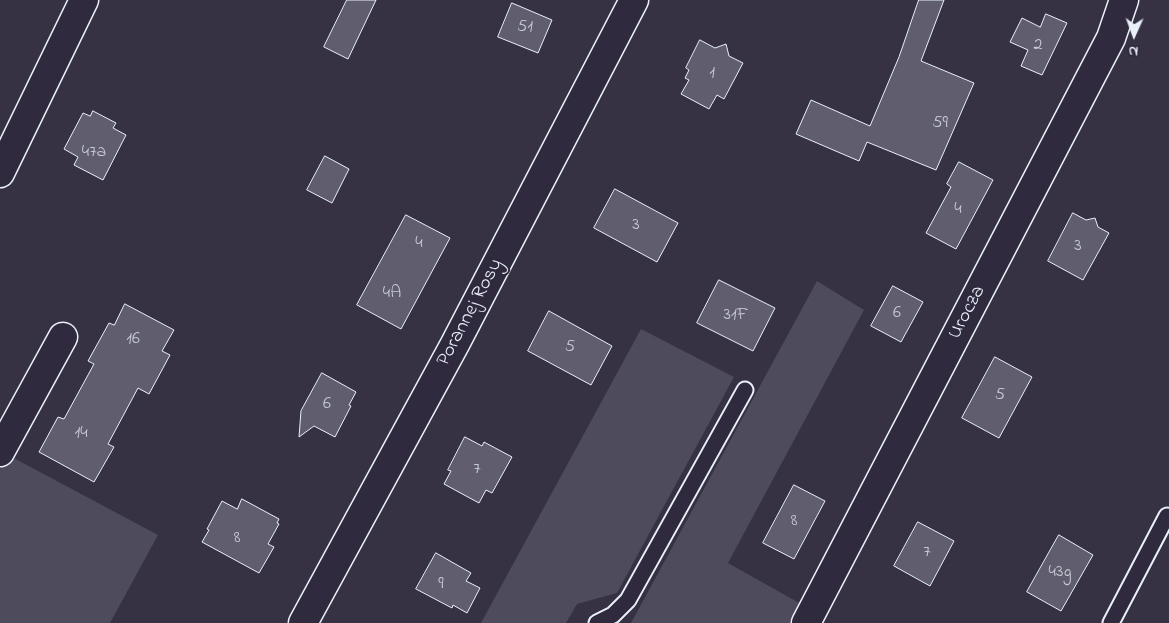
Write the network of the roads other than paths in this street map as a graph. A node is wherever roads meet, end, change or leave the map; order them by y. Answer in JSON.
{"nodes":[{"id":1,"x":84,"y":0,"type":"edge"},
{"id":2,"x":634,"y":0,"type":"edge"},
{"id":3,"x":1124,"y":0,"type":"edge"},
{"id":4,"x":0,"y":173,"type":"edge"},
{"id":5,"x":63,"y":337,"type":"dead end"},
{"id":6,"x":745,"y":390,"type":"dead end"},
{"id":7,"x":0,"y":452,"type":"edge"},
{"id":8,"x":1167,"y":516,"type":"dead end"},
{"id":9,"x":303,"y":623,"type":"edge"},
{"id":10,"x":597,"y":623,"type":"edge"},
{"id":11,"x":806,"y":623,"type":"edge"},
{"id":12,"x":1111,"y":623,"type":"edge"}],
"edges":[{"from":1,"to":4,"type":"street"},
{"from":2,"to":9,"type":"street","name":"Porannej Rosy"},
{"from":3,"to":11,"type":"street","name":"Urocza"},
{"from":5,"to":7,"type":"street"},
{"from":6,"to":10,"type":"lane"},
{"from":8,"to":12,"type":"lane"}]}
